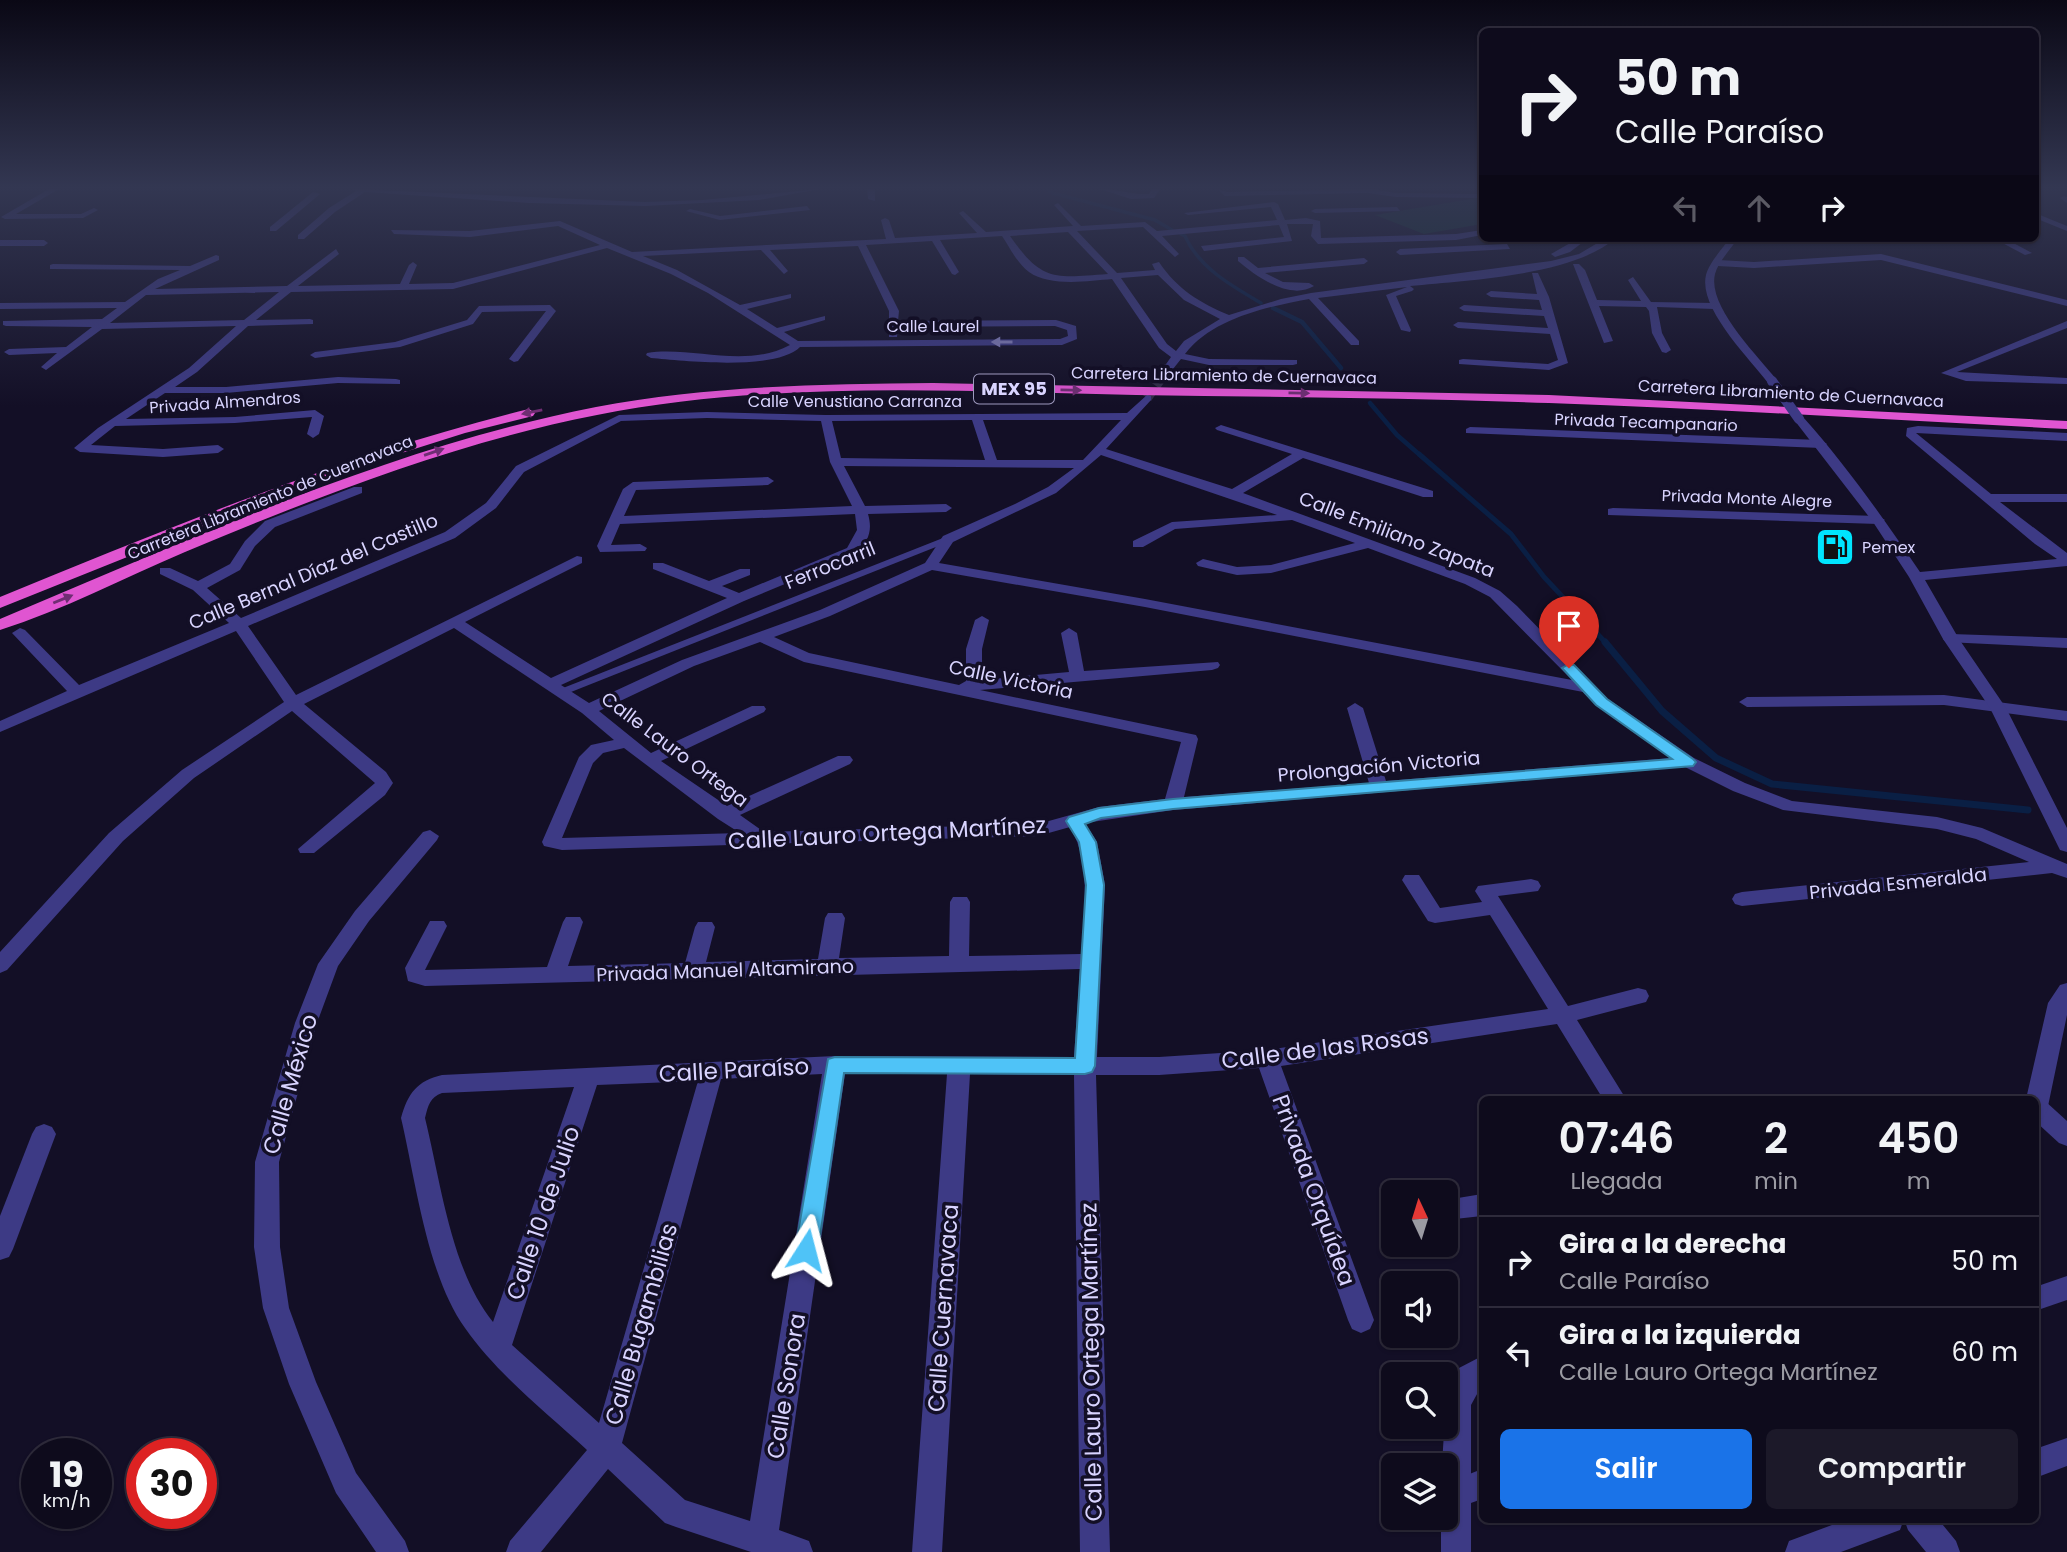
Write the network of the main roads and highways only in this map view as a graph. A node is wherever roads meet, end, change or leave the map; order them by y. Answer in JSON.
{"nodes":[{"id":1,"x":2067,"y":413,"type":"edge"},
{"id":2,"x":2067,"y":425,"type":"edge"},
{"id":3,"x":0,"y":603,"type":"edge"},
{"id":4,"x":0,"y":625,"type":"edge"}],
"edges":[{"from":1,"to":3,"type":"highway","name":"Carretera Libramiento de Cuernavaca","number":"MEX 95","one_way":true},
{"from":4,"to":2,"type":"highway","name":"Carretera Libramiento de Cuernavaca","number":"MEX 95","one_way":true}]}
